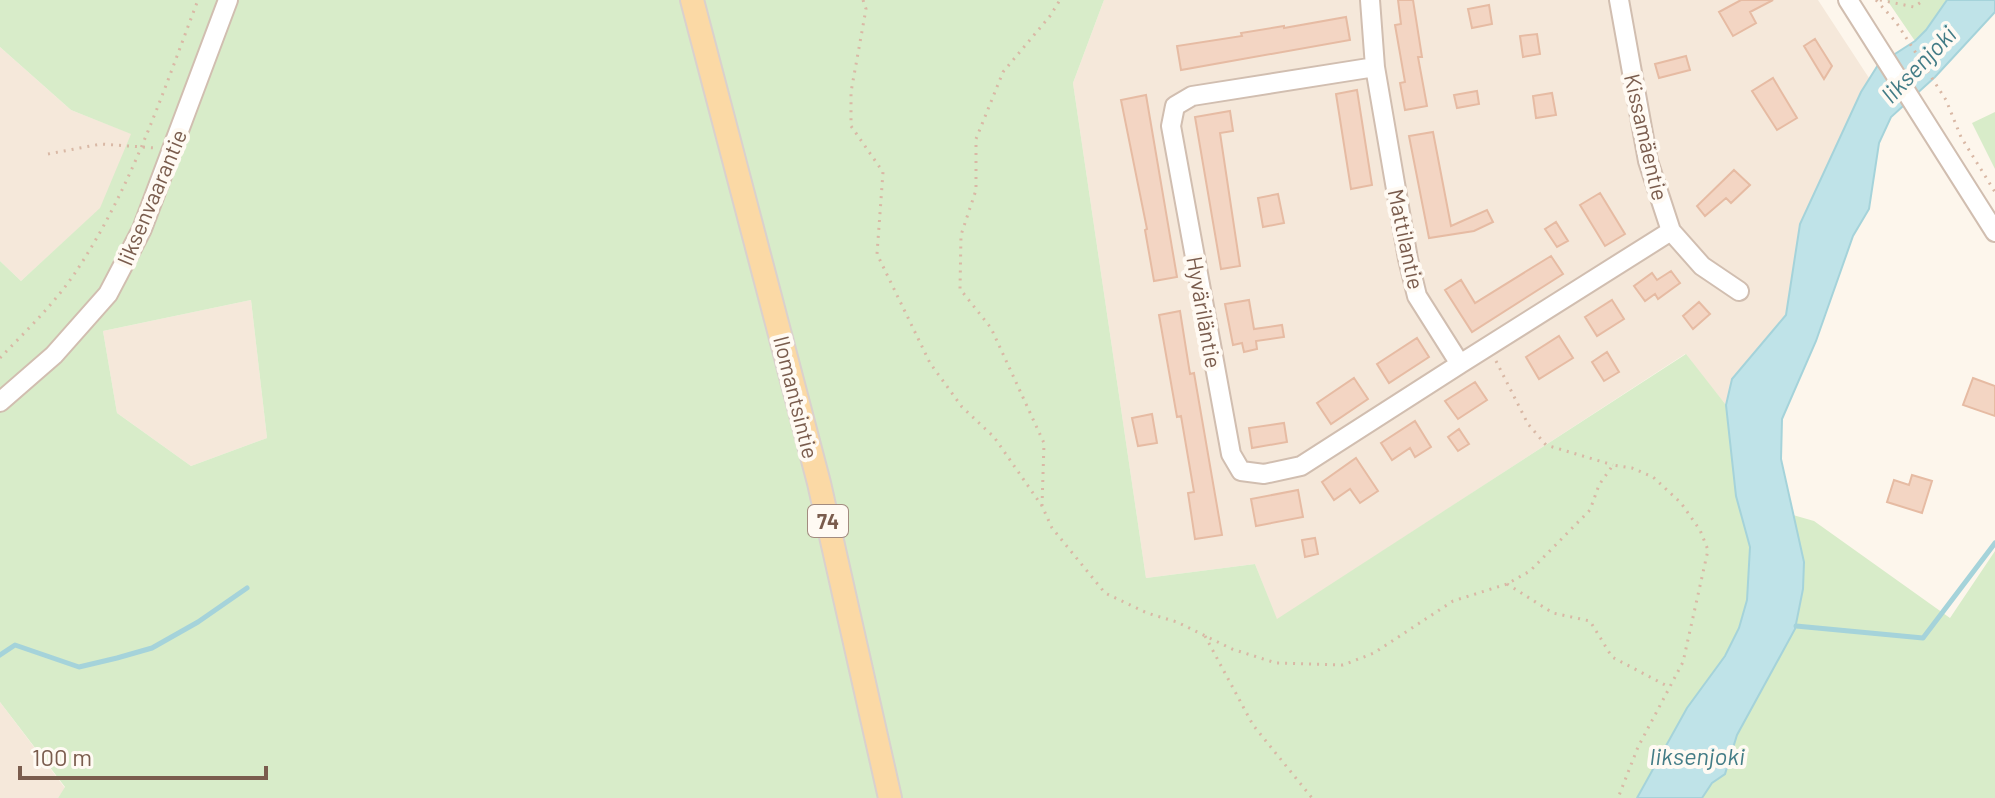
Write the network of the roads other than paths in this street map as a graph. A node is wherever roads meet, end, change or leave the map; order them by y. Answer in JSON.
{"nodes":[{"id":1,"x":228,"y":0,"type":"edge"},
{"id":2,"x":692,"y":0,"type":"edge"},
{"id":3,"x":1370,"y":0,"type":"edge"},
{"id":4,"x":1619,"y":0,"type":"edge"},
{"id":5,"x":1848,"y":0,"type":"edge"},
{"id":6,"x":1375,"y":67,"type":"junction"},
{"id":7,"x":1671,"y":231,"type":"junction"},
{"id":8,"x":1995,"y":232,"type":"edge"},
{"id":9,"x":1739,"y":291,"type":"dead end"},
{"id":10,"x":1460,"y":364,"type":"junction"},
{"id":11,"x":0,"y":402,"type":"edge"},
{"id":12,"x":890,"y":798,"type":"edge"}],
"edges":[{"from":1,"to":11,"type":"street","name":"Iiksenvaarantie"},
{"from":2,"to":12,"type":"main road","name":"Ilomantsintie","number":"74"},
{"from":3,"to":6,"type":"street","name":"Mattilantie"},
{"from":4,"to":7,"type":"street","name":"Kissamäentie"},
{"from":5,"to":8,"type":"street"},
{"from":6,"to":10,"type":"street","name":"Mattilantie"},
{"from":6,"to":10,"type":"street","name":"Hyväriläntie"},
{"from":7,"to":9,"type":"street","name":"Kissamäentie"},
{"from":7,"to":10,"type":"street"}]}
